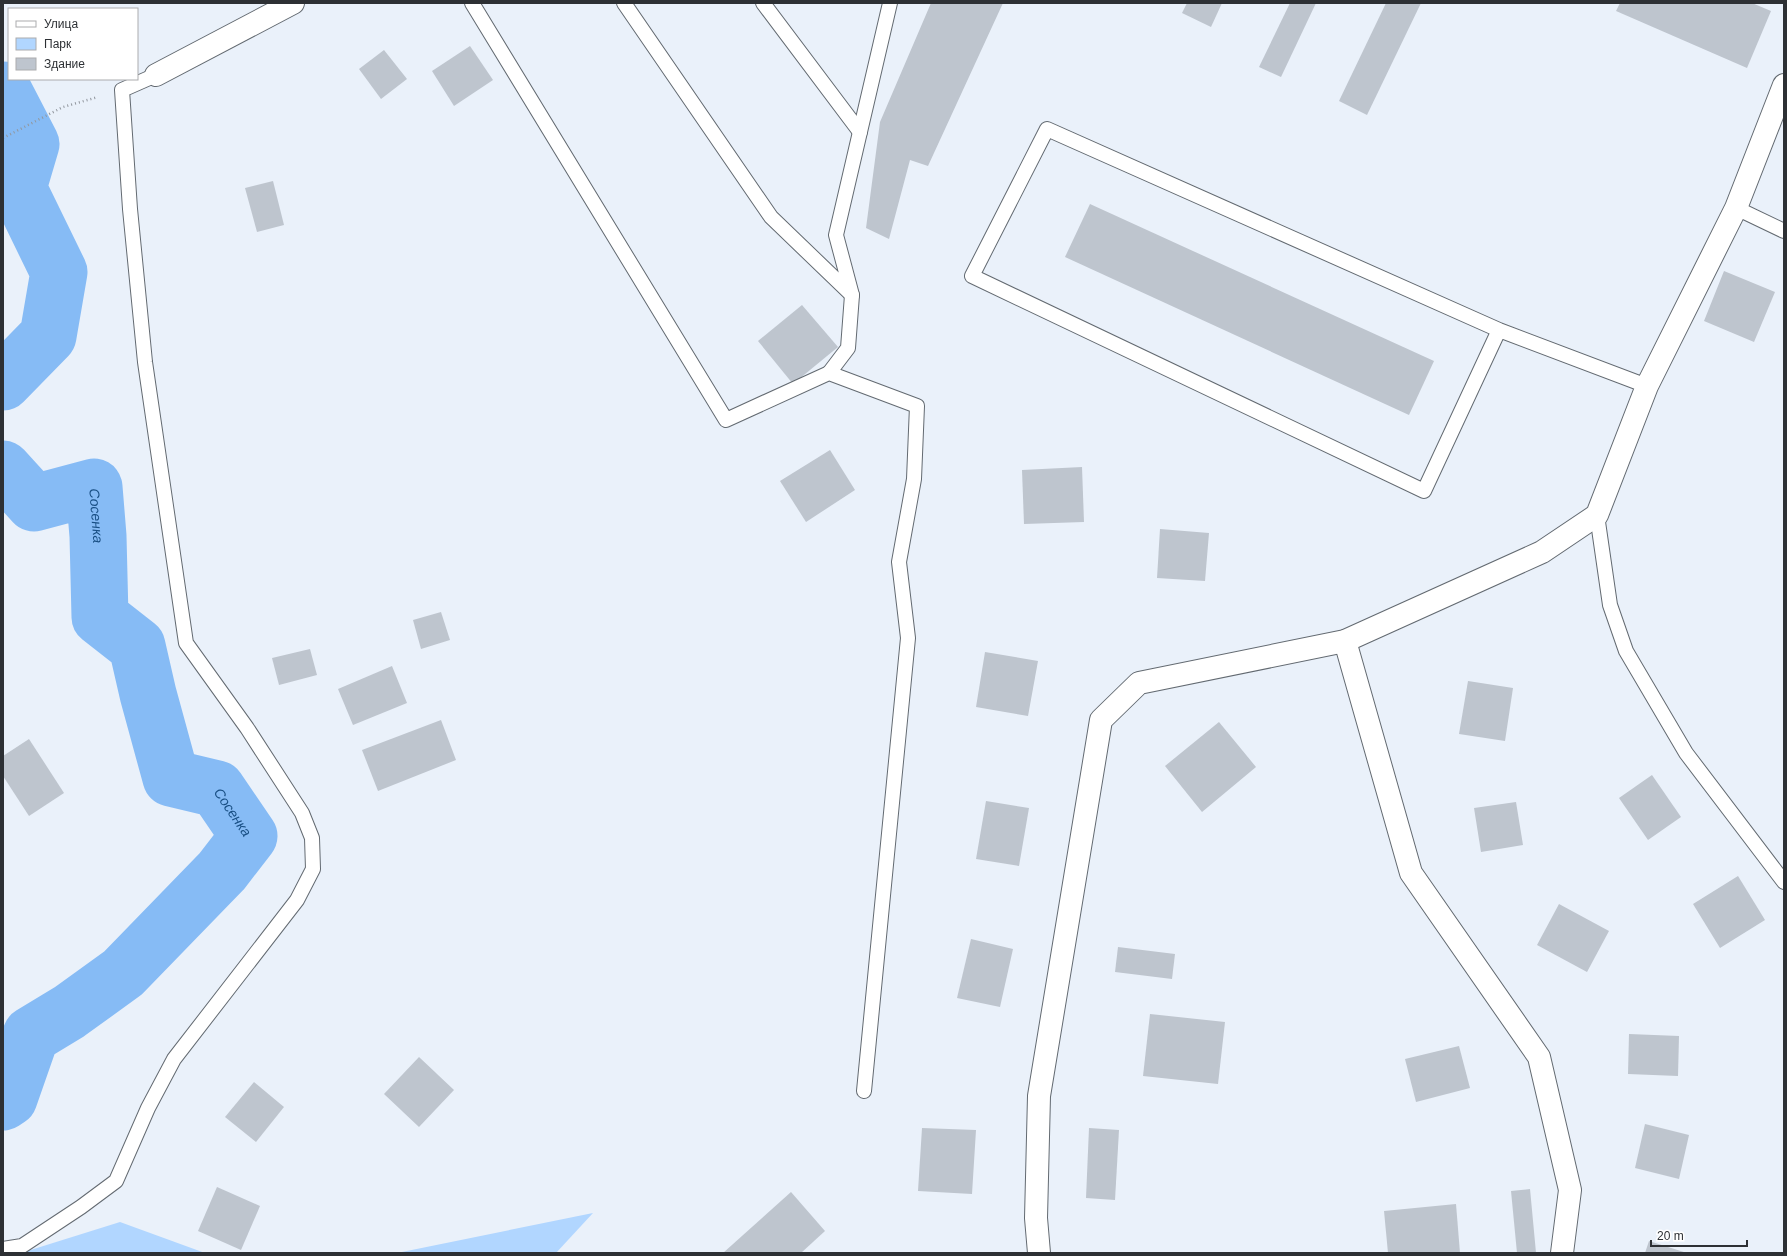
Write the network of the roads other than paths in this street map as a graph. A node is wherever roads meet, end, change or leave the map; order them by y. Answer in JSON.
{"nodes":[{"id":1,"x":293,"y":3,"type":"edge"},
{"id":2,"x":472,"y":3,"type":"edge"},
{"id":3,"x":624,"y":3,"type":"edge"},
{"id":4,"x":763,"y":3,"type":"edge"},
{"id":5,"x":890,"y":3,"type":"edge"},
{"id":6,"x":156,"y":75,"type":"joint"},
{"id":7,"x":1784,"y":85,"type":"edge"},
{"id":8,"x":860,"y":132,"type":"junction"},
{"id":9,"x":1736,"y":208,"type":"junction"},
{"id":10,"x":1784,"y":231,"type":"edge"},
{"id":11,"x":852,"y":295,"type":"junction"},
{"id":12,"x":1500,"y":330,"type":"junction"},
{"id":13,"x":829,"y":373,"type":"junction"},
{"id":14,"x":1647,"y":386,"type":"junction"},
{"id":15,"x":1597,"y":515,"type":"junction"},
{"id":16,"x":1345,"y":641,"type":"junction"},
{"id":17,"x":1784,"y":882,"type":"edge"},
{"id":18,"x":864,"y":1091,"type":"dead end"},
{"id":19,"x":3,"y":1249,"type":"edge"},
{"id":20,"x":1039,"y":1253,"type":"edge"},
{"id":21,"x":1562,"y":1253,"type":"edge"}],
"edges":[{"from":1,"to":6,"type":"street"},
{"from":2,"to":13,"type":"lane"},
{"from":3,"to":11,"type":"lane"},
{"from":4,"to":8,"type":"lane"},
{"from":5,"to":8,"type":"lane"},
{"from":6,"to":19,"type":"lane"},
{"from":7,"to":9,"type":"street"},
{"from":8,"to":11,"type":"lane"},
{"from":9,"to":10,"type":"lane"},
{"from":9,"to":14,"type":"street"},
{"from":11,"to":13,"type":"lane"},
{"from":12,"to":12,"type":"lane"},
{"from":12,"to":14,"type":"lane"},
{"from":13,"to":18,"type":"lane"},
{"from":14,"to":15,"type":"street"},
{"from":15,"to":16,"type":"street"},
{"from":15,"to":17,"type":"lane"},
{"from":16,"to":20,"type":"street"},
{"from":16,"to":21,"type":"street"}]}
